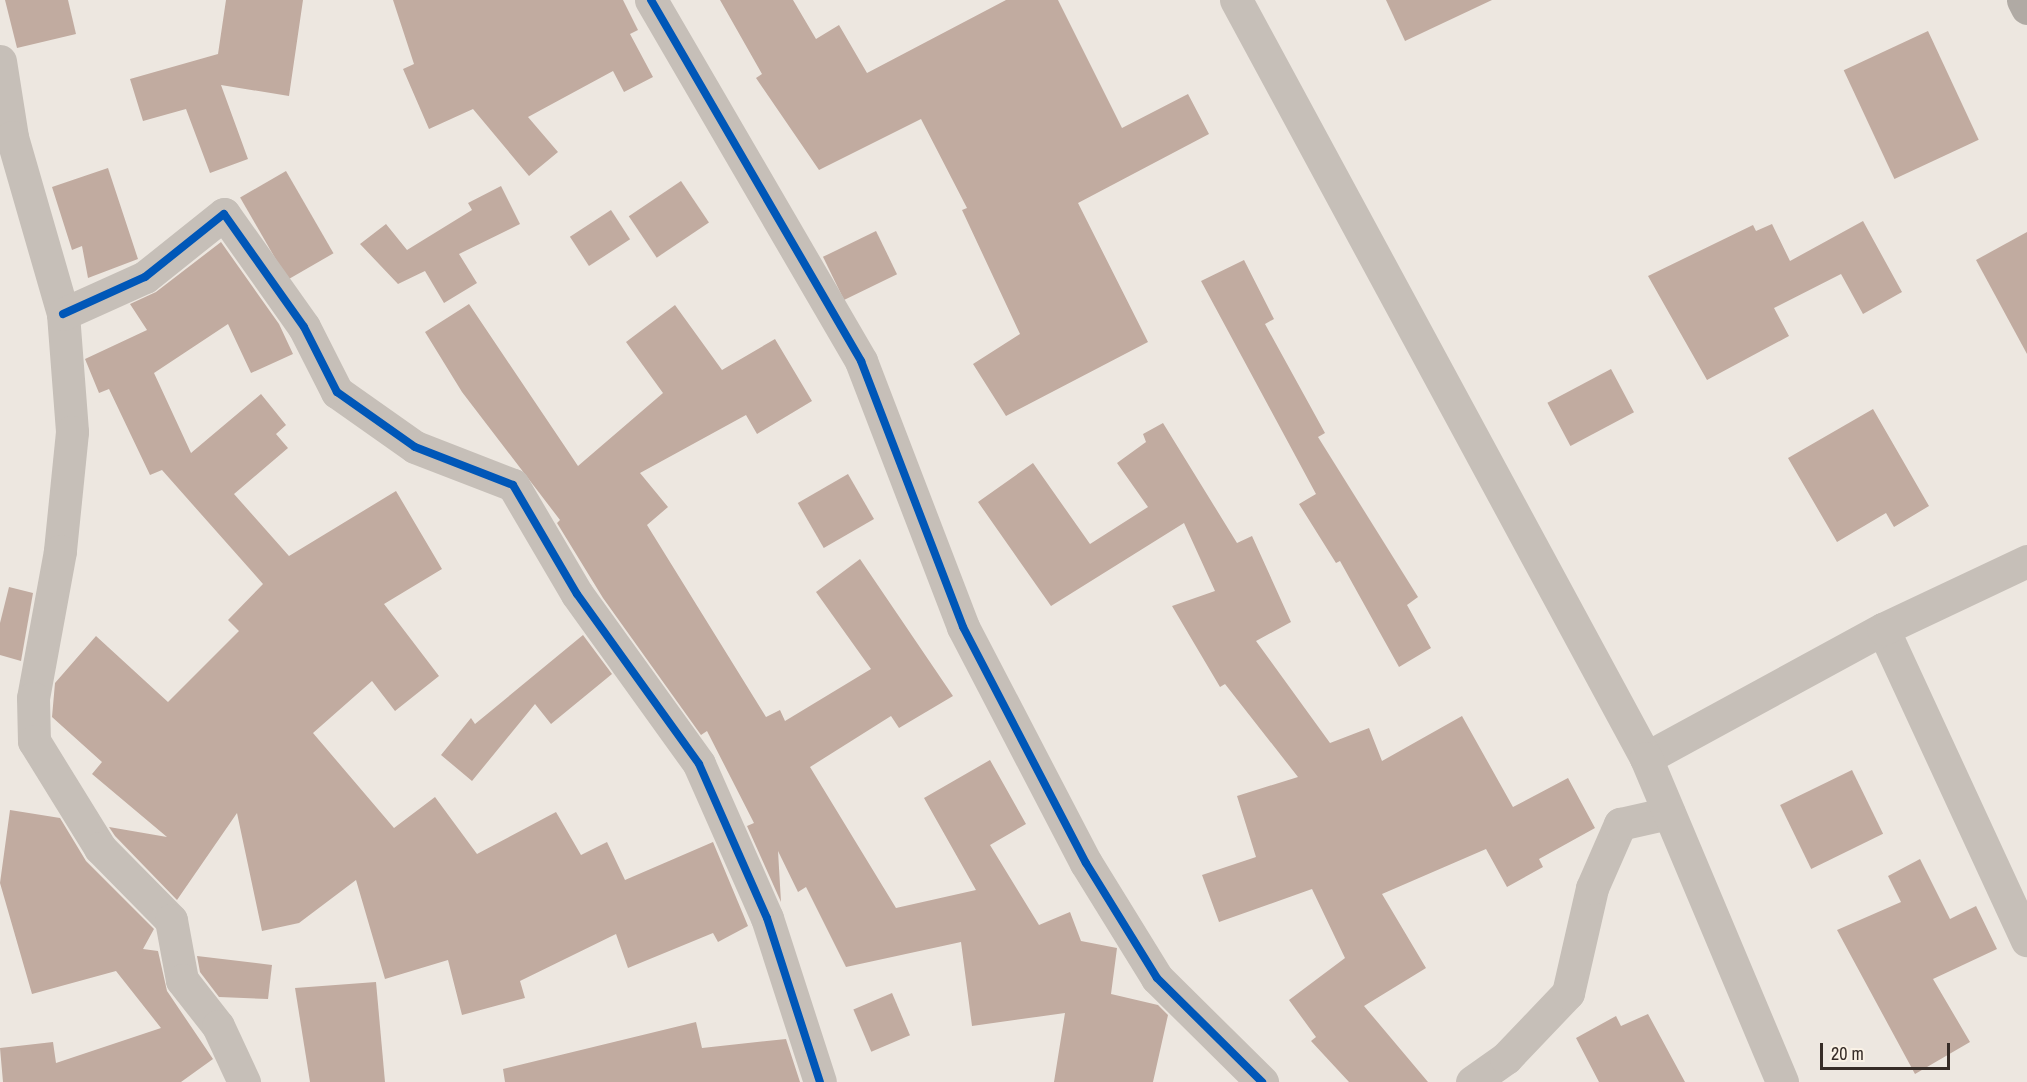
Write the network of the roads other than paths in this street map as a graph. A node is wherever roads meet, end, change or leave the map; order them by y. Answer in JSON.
{"nodes":[{"id":1,"x":651,"y":0,"type":"edge"},
{"id":2,"x":1236,"y":0,"type":"edge"},
{"id":3,"x":2023,"y":0,"type":"edge"},
{"id":4,"x":2027,"y":8,"type":"edge"},
{"id":5,"x":0,"y":61,"type":"edge"},
{"id":6,"x":63,"y":314,"type":"junction"},
{"id":7,"x":2027,"y":561,"type":"edge"},
{"id":8,"x":1883,"y":629,"type":"junction"},
{"id":9,"x":1646,"y":758,"type":"junction"},
{"id":10,"x":1669,"y":813,"type":"junction"},
{"id":11,"x":2027,"y":940,"type":"edge"},
{"id":12,"x":1508,"y":1070,"type":"edge"},
{"id":13,"x":244,"y":1082,"type":"edge"},
{"id":14,"x":820,"y":1082,"type":"edge"},
{"id":15,"x":1262,"y":1082,"type":"edge"},
{"id":16,"x":1472,"y":1082,"type":"edge"},
{"id":17,"x":1782,"y":1082,"type":"edge"}],
"edges":[{"from":1,"to":15,"type":"street"},
{"from":2,"to":9,"type":"street"},
{"from":3,"to":4,"type":"highway"},
{"from":5,"to":6,"type":"street"},
{"from":6,"to":13,"type":"street"},
{"from":6,"to":14,"type":"street"},
{"from":7,"to":8,"type":"street"},
{"from":8,"to":9,"type":"street"},
{"from":8,"to":11,"type":"street"},
{"from":9,"to":10,"type":"street"},
{"from":10,"to":12,"type":"street"},
{"from":10,"to":17,"type":"street"},
{"from":12,"to":16,"type":"street"}]}
